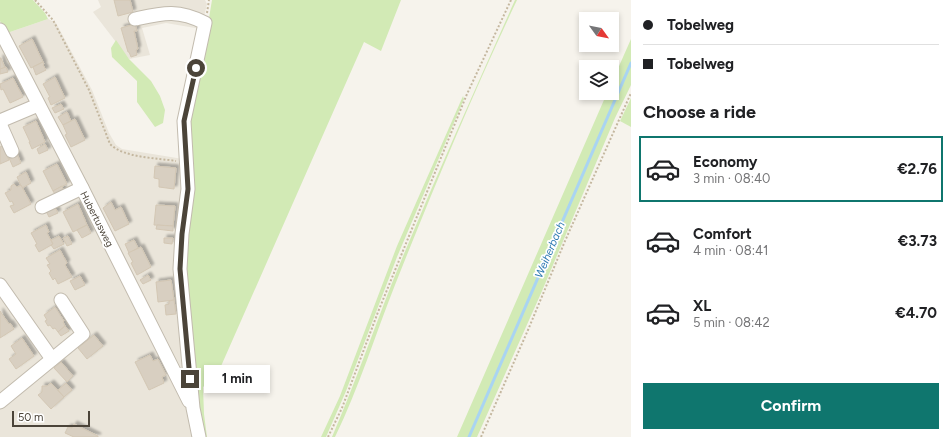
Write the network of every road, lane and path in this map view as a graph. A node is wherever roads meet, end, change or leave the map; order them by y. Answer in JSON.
{"nodes":[{"id":1,"x":35,"y":0,"type":"edge"},
{"id":2,"x":511,"y":0,"type":"edge"},
{"id":3,"x":135,"y":19,"type":"dead end"},
{"id":4,"x":0,"y":30,"type":"edge"},
{"id":5,"x":631,"y":94,"type":"edge"},
{"id":6,"x":38,"y":104,"type":"junction"},
{"id":7,"x":0,"y":121,"type":"edge"},
{"id":8,"x":0,"y":124,"type":"edge"},
{"id":9,"x":12,"y":151,"type":"dead end"},
{"id":10,"x":186,"y":163,"type":"junction"},
{"id":11,"x":82,"y":188,"type":"junction"},
{"id":12,"x":42,"y":207,"type":"dead end"},
{"id":13,"x":0,"y":285,"type":"edge"},
{"id":14,"x":61,"y":300,"type":"dead end"},
{"id":15,"x":52,"y":359,"type":"junction"},
{"id":16,"x":0,"y":402,"type":"edge"},
{"id":17,"x":193,"y":408,"type":"junction"},
{"id":18,"x":199,"y":437,"type":"edge"},
{"id":19,"x":328,"y":437,"type":"edge"},
{"id":20,"x":481,"y":437,"type":"edge"}],
"edges":[{"from":1,"to":10,"type":"path"},
{"from":2,"to":19,"type":"path"},
{"from":3,"to":10,"type":"street"},
{"from":4,"to":6,"type":"street","name":"Hubertusweg"},
{"from":5,"to":20,"type":"path"},
{"from":6,"to":7,"type":"street"},
{"from":6,"to":11,"type":"street","name":"Hubertusweg"},
{"from":8,"to":9,"type":"street"},
{"from":10,"to":17,"type":"street"},
{"from":11,"to":12,"type":"street"},
{"from":11,"to":17,"type":"street","name":"Hubertusweg"},
{"from":13,"to":15,"type":"street"},
{"from":14,"to":15,"type":"street"},
{"from":15,"to":16,"type":"street"},
{"from":17,"to":18,"type":"street"}]}
